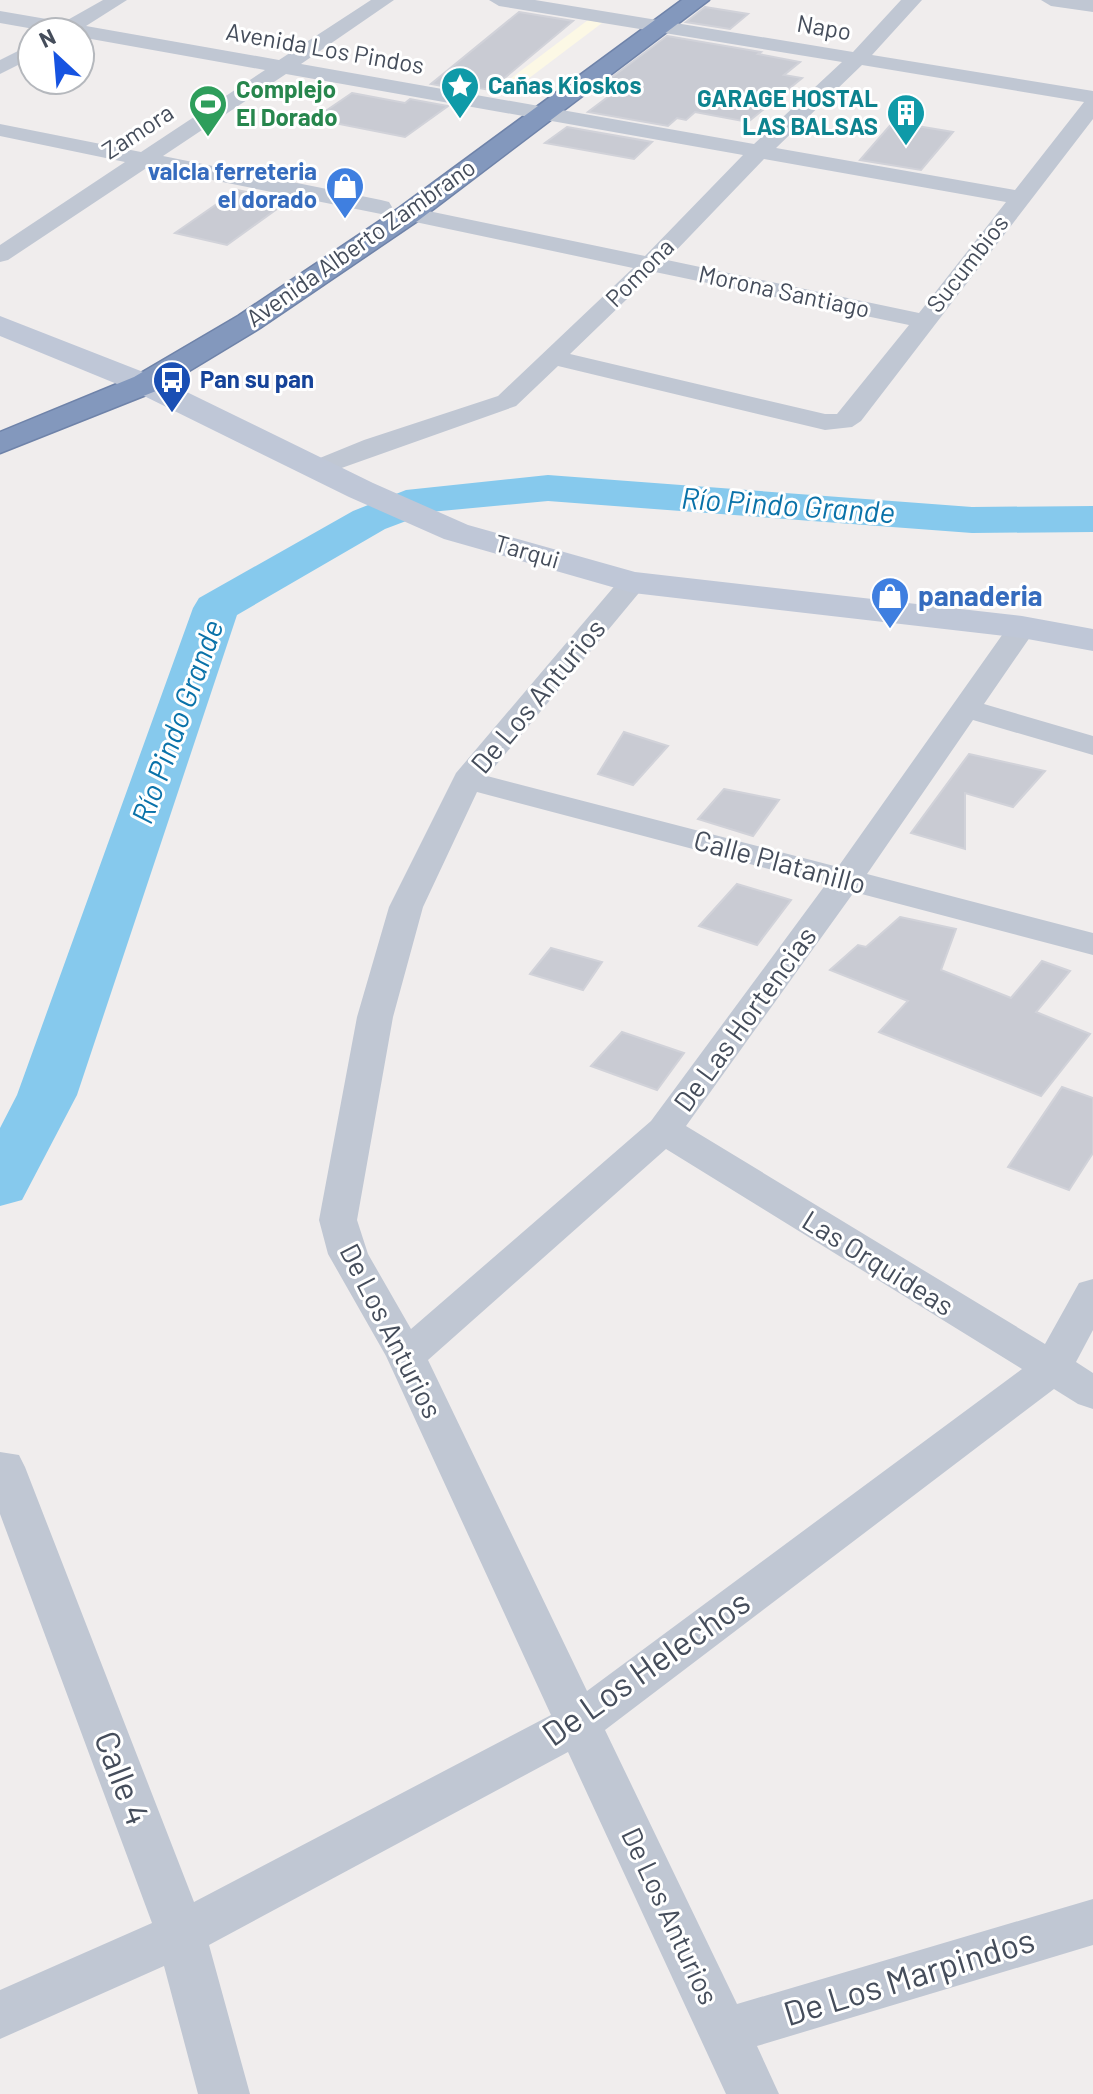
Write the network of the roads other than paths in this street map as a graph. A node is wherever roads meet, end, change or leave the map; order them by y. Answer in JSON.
{"nodes":[{"id":1,"x":117,"y":0,"type":"edge"},
{"id":2,"x":384,"y":0,"type":"edge"},
{"id":3,"x":499,"y":0,"type":"edge"},
{"id":4,"x":697,"y":0,"type":"edge"},
{"id":5,"x":912,"y":0,"type":"edge"},
{"id":6,"x":1051,"y":0,"type":"edge"},
{"id":7,"x":1093,"y":6,"type":"edge"},
{"id":8,"x":663,"y":13,"type":"edge"},
{"id":9,"x":90,"y":16,"type":"edge"},
{"id":10,"x":633,"y":22,"type":"junction"},
{"id":11,"x":96,"y":37,"type":"edge"},
{"id":12,"x":856,"y":60,"type":"junction"},
{"id":13,"x":284,"y":69,"type":"junction"},
{"id":14,"x":1093,"y":97,"type":"edge"},
{"id":15,"x":1093,"y":105,"type":"edge"},
{"id":16,"x":514,"y":108,"type":"junction"},
{"id":17,"x":546,"y":114,"type":"junction"},
{"id":18,"x":0,"y":130,"type":"edge"},
{"id":19,"x":761,"y":150,"type":"junction"},
{"id":20,"x":144,"y":159,"type":"junction"},
{"id":21,"x":1020,"y":198,"type":"junction"},
{"id":22,"x":395,"y":210,"type":"junction"},
{"id":23,"x":0,"y":255,"type":"edge"},
{"id":24,"x":650,"y":264,"type":"junction"},
{"id":25,"x":924,"y":321,"type":"junction"},
{"id":26,"x":0,"y":325,"type":"edge"},
{"id":27,"x":554,"y":358,"type":"junction"},
{"id":28,"x":133,"y":379,"type":"junction"},
{"id":29,"x":0,"y":424,"type":"edge"},
{"id":30,"x":0,"y":443,"type":"edge"},
{"id":31,"x":319,"y":468,"type":"junction"},
{"id":32,"x":633,"y":582,"type":"junction"},
{"id":33,"x":1022,"y":627,"type":"junction"},
{"id":34,"x":1093,"y":640,"type":"edge"},
{"id":35,"x":966,"y":708,"type":"junction"},
{"id":36,"x":1093,"y":746,"type":"edge"},
{"id":37,"x":467,"y":780,"type":"junction"},
{"id":38,"x":846,"y":880,"type":"junction"},
{"id":39,"x":1093,"y":944,"type":"edge"},
{"id":40,"x":664,"y":1130,"type":"junction"},
{"id":41,"x":1093,"y":1293,"type":"edge"},
{"id":42,"x":406,"y":1356,"type":"junction"},
{"id":43,"x":1051,"y":1370,"type":"junction"},
{"id":44,"x":1093,"y":1393,"type":"edge"},
{"id":45,"x":4,"y":1467,"type":"dead end"},
{"id":46,"x":579,"y":1723,"type":"junction"},
{"id":47,"x":1093,"y":1922,"type":"edge"},
{"id":48,"x":181,"y":1934,"type":"junction"},
{"id":49,"x":0,"y":2015,"type":"edge"},
{"id":50,"x":725,"y":2032,"type":"junction"},
{"id":51,"x":224,"y":2094,"type":"edge"},
{"id":52,"x":753,"y":2094,"type":"edge"}],
"edges":[{"from":1,"to":9,"type":"street"},
{"from":2,"to":13,"type":"street","name":"Zamora"},
{"from":3,"to":10,"type":"street"},
{"from":4,"to":8,"type":"highway","name":"Avenida Alberto Zambrano"},
{"from":5,"to":12,"type":"street","name":"Pomona"},
{"from":6,"to":7,"type":"street"},
{"from":8,"to":10,"type":"highway","name":"Avenida Alberto Zambrano"},
{"from":8,"to":12,"type":"street","name":"Napo"},
{"from":8,"to":17,"type":"highway","name":"Avenida Alberto Zambrano"},
{"from":10,"to":16,"type":"highway","name":"Avenida Alberto Zambrano"},
{"from":11,"to":13,"type":"street","name":"Avenida Los Pindos"},
{"from":12,"to":14,"type":"street","name":"Napo"},
{"from":12,"to":19,"type":"street","name":"Pomona"},
{"from":13,"to":16,"type":"street","name":"Avenida Los Pindos"},
{"from":13,"to":20,"type":"street","name":"Zamora"},
{"from":15,"to":21,"type":"street","name":"Sucumbios"},
{"from":16,"to":17,"type":"street","name":"Avenida Los Pindos"},
{"from":16,"to":22,"type":"highway","name":"Avenida Alberto Zambrano"},
{"from":17,"to":19,"type":"street","name":"Avenida Los Pindos"},
{"from":17,"to":22,"type":"highway","name":"Avenida Alberto Zambrano"},
{"from":18,"to":20,"type":"street","name":"Morona Santiago"},
{"from":19,"to":21,"type":"street","name":"Avenida Los Pindos"},
{"from":19,"to":24,"type":"street","name":"Pomona"},
{"from":20,"to":22,"type":"street","name":"Morona Santiago"},
{"from":20,"to":23,"type":"street","name":"Zamora"},
{"from":21,"to":25,"type":"street","name":"Sucumbios"},
{"from":22,"to":24,"type":"street","name":"Morona Santiago"},
{"from":22,"to":28,"type":"highway","name":"Avenida Alberto Zambrano"},
{"from":24,"to":25,"type":"street","name":"Morona Santiago"},
{"from":24,"to":27,"type":"street","name":"Pomona"},
{"from":25,"to":27,"type":"street","name":"Sucumbios"},
{"from":26,"to":28,"type":"street","name":"Tarqui"},
{"from":27,"to":31,"type":"street","name":"Pomona"},
{"from":28,"to":29,"type":"highway","name":"Avenida Alberto Zambrano"},
{"from":28,"to":30,"type":"highway","name":"Avenida Alberto Zambrano"},
{"from":28,"to":31,"type":"street","name":"Tarqui"},
{"from":31,"to":32,"type":"street","name":"Tarqui"},
{"from":32,"to":33,"type":"street","name":"Tarqui"},
{"from":32,"to":37,"type":"street","name":"De Los Anturios"},
{"from":33,"to":34,"type":"street","name":"Tarqui"},
{"from":33,"to":35,"type":"street","name":"De Las Hortencias"},
{"from":35,"to":36,"type":"street"},
{"from":35,"to":38,"type":"street","name":"De Las Hortencias"},
{"from":37,"to":38,"type":"street","name":"Calle Platanillo"},
{"from":37,"to":42,"type":"street","name":"De Los Anturios"},
{"from":38,"to":39,"type":"street","name":"Calle Platanillo"},
{"from":38,"to":40,"type":"street","name":"De Las Hortencias"},
{"from":40,"to":42,"type":"street","name":"De Las Hortencias"},
{"from":40,"to":43,"type":"street","name":"Las Orquideas"},
{"from":41,"to":43,"type":"street","name":"De Los Helechos"},
{"from":42,"to":46,"type":"street","name":"De Los Anturios"},
{"from":43,"to":44,"type":"street","name":"Las Orquideas"},
{"from":43,"to":46,"type":"street","name":"De Los Helechos"},
{"from":45,"to":48,"type":"street","name":"Calle 4"},
{"from":46,"to":48,"type":"street","name":"De Los Helechos"},
{"from":46,"to":50,"type":"street","name":"De Los Anturios"},
{"from":47,"to":50,"type":"street","name":"De Los Marpindos"},
{"from":48,"to":49,"type":"street","name":"De Los Helechos"},
{"from":48,"to":51,"type":"street","name":"Calle 4"},
{"from":50,"to":52,"type":"street","name":"De Los Anturios"}]}
